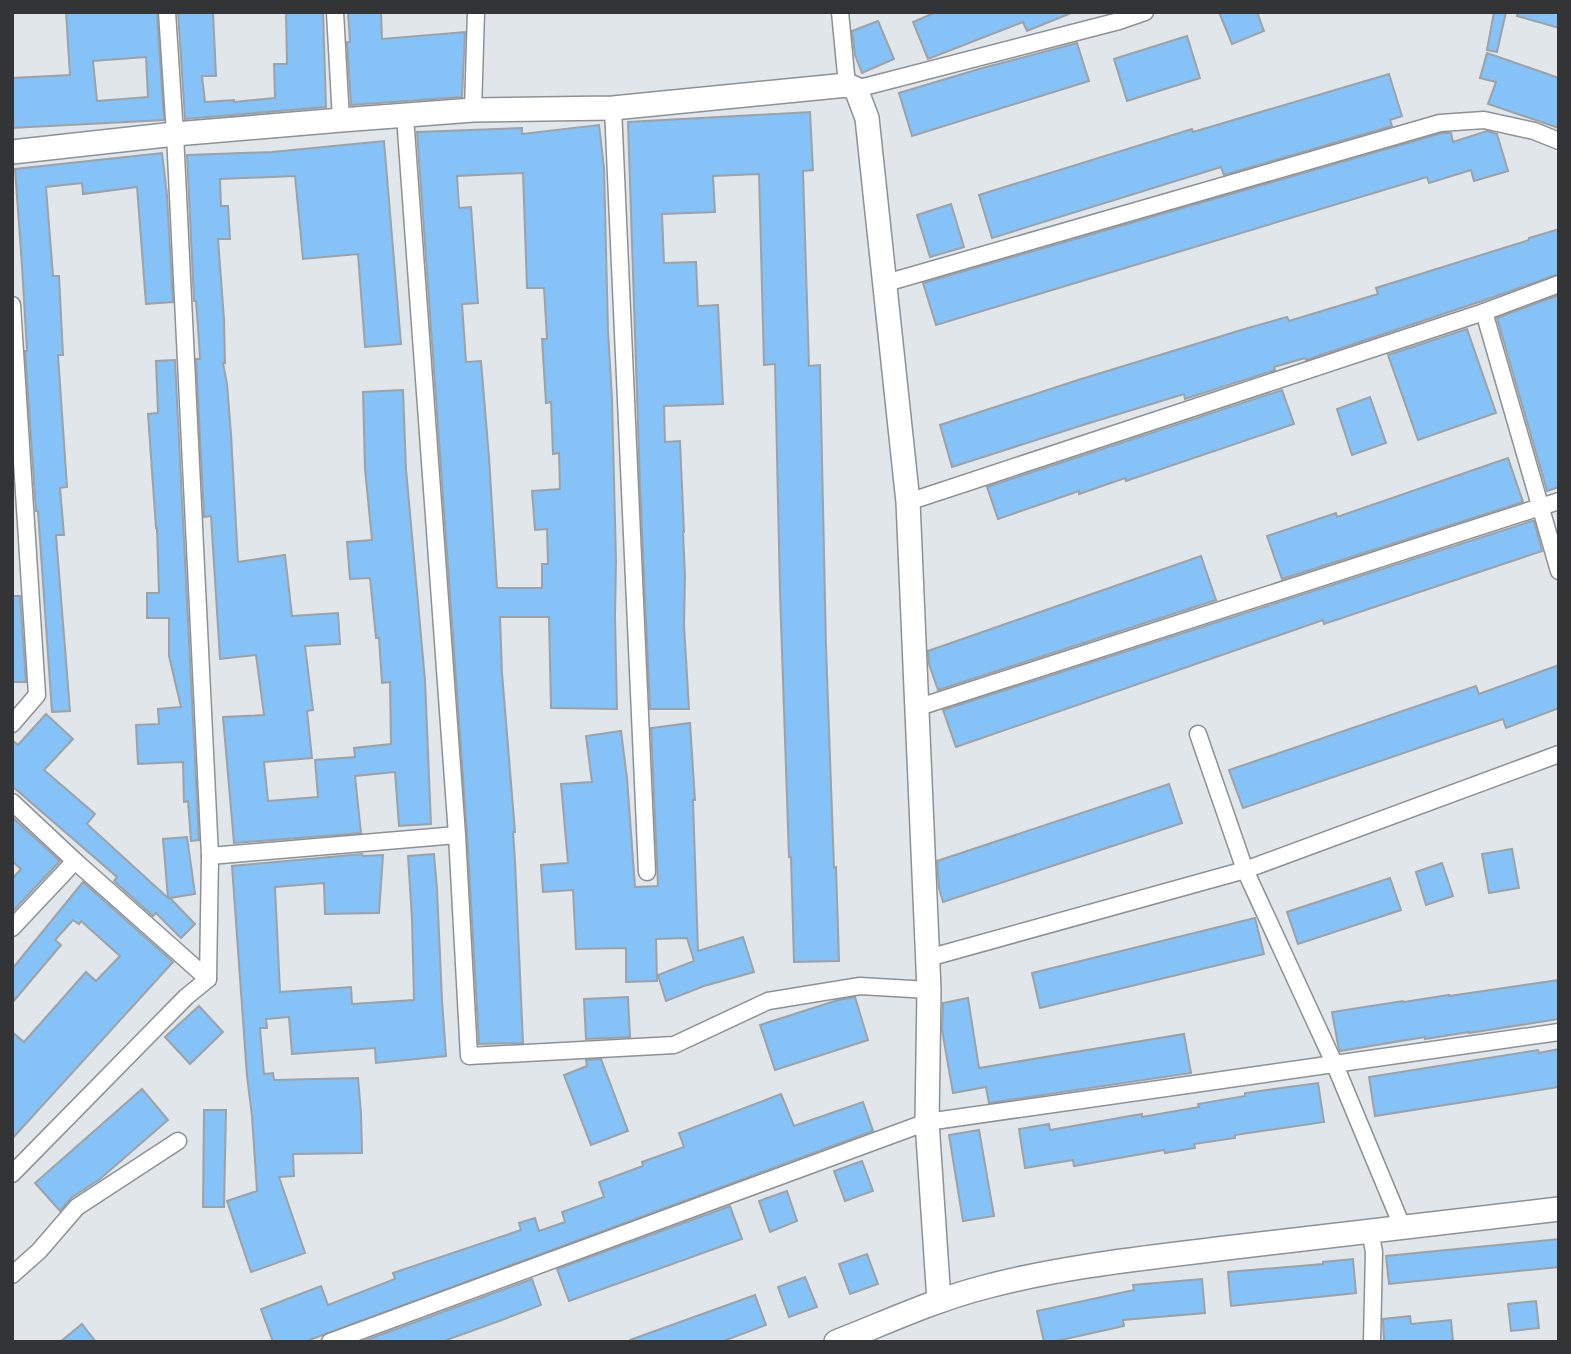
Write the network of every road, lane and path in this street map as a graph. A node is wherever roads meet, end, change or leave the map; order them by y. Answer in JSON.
{"nodes":[{"id":1,"x":167,"y":12,"type":"edge"},
{"id":2,"x":335,"y":12,"type":"edge"},
{"id":3,"x":477,"y":12,"type":"edge"},
{"id":4,"x":840,"y":12,"type":"edge"},
{"id":5,"x":1145,"y":12,"type":"edge"},
{"id":6,"x":852,"y":87,"type":"junction"},
{"id":7,"x":613,"y":108,"type":"junction"},
{"id":8,"x":473,"y":110,"type":"junction"},
{"id":9,"x":405,"y":116,"type":"junction"},
{"id":10,"x":341,"y":120,"type":"junction"},
{"id":11,"x":175,"y":134,"type":"junction"},
{"id":12,"x":1559,"y":141,"type":"edge"},
{"id":13,"x":12,"y":152,"type":"edge"},
{"id":14,"x":886,"y":283,"type":"junction"},
{"id":15,"x":1559,"y":284,"type":"edge"},
{"id":16,"x":12,"y":305,"type":"edge"},
{"id":17,"x":1484,"y":312,"type":"junction"},
{"id":18,"x":1559,"y":501,"type":"edge"},
{"id":19,"x":908,"y":502,"type":"junction"},
{"id":20,"x":1539,"y":508,"type":"junction"},
{"id":21,"x":1559,"y":571,"type":"edge"},
{"id":22,"x":916,"y":708,"type":"junction"},
{"id":23,"x":12,"y":724,"type":"edge"},
{"id":24,"x":1198,"y":734,"type":"dead end"},
{"id":25,"x":1559,"y":754,"type":"edge"},
{"id":26,"x":12,"y":802,"type":"edge"},
{"id":27,"x":457,"y":835,"type":"junction"},
{"id":28,"x":210,"y":856,"type":"junction"},
{"id":29,"x":75,"y":861,"type":"junction"},
{"id":30,"x":1245,"y":870,"type":"junction"},
{"id":31,"x":647,"y":872,"type":"dead end"},
{"id":32,"x":12,"y":928,"type":"edge"},
{"id":33,"x":928,"y":958,"type":"junction"},
{"id":34,"x":208,"y":979,"type":"junction"},
{"id":35,"x":929,"y":990,"type":"junction"},
{"id":36,"x":1559,"y":1032,"type":"edge"},
{"id":37,"x":1335,"y":1065,"type":"junction"},
{"id":38,"x":927,"y":1122,"type":"junction"},
{"id":39,"x":178,"y":1141,"type":"dead end"},
{"id":40,"x":12,"y":1174,"type":"edge"},
{"id":41,"x":1559,"y":1209,"type":"edge"},
{"id":42,"x":1402,"y":1226,"type":"junction"},
{"id":43,"x":1370,"y":1230,"type":"junction"},
{"id":44,"x":12,"y":1275,"type":"edge"},
{"id":45,"x":940,"y":1301,"type":"junction"},
{"id":46,"x":330,"y":1342,"type":"edge"},
{"id":47,"x":836,"y":1342,"type":"edge"},
{"id":48,"x":1373,"y":1342,"type":"edge"}],
"edges":[{"from":1,"to":11,"type":"street"},
{"from":2,"to":10,"type":"street"},
{"from":3,"to":8,"type":"street"},
{"from":4,"to":6,"type":"street"},
{"from":5,"to":6,"type":"street"},
{"from":6,"to":7,"type":"street"},
{"from":6,"to":14,"type":"street"},
{"from":7,"to":8,"type":"street"},
{"from":7,"to":31,"type":"street"},
{"from":8,"to":9,"type":"street"},
{"from":9,"to":10,"type":"street"},
{"from":9,"to":27,"type":"street"},
{"from":10,"to":11,"type":"street"},
{"from":11,"to":13,"type":"street"},
{"from":11,"to":28,"type":"street"},
{"from":12,"to":14,"type":"street"},
{"from":14,"to":19,"type":"street"},
{"from":15,"to":17,"type":"street"},
{"from":16,"to":23,"type":"street"},
{"from":17,"to":19,"type":"street"},
{"from":17,"to":20,"type":"street"},
{"from":18,"to":20,"type":"street"},
{"from":19,"to":22,"type":"street"},
{"from":20,"to":21,"type":"street"},
{"from":20,"to":22,"type":"street"},
{"from":22,"to":33,"type":"street"},
{"from":24,"to":30,"type":"street"},
{"from":25,"to":30,"type":"street"},
{"from":26,"to":29,"type":"street"},
{"from":27,"to":28,"type":"street"},
{"from":27,"to":35,"type":"street"},
{"from":28,"to":34,"type":"street"},
{"from":29,"to":32,"type":"street"},
{"from":29,"to":34,"type":"street"},
{"from":30,"to":33,"type":"street"},
{"from":30,"to":37,"type":"street"},
{"from":33,"to":35,"type":"street"},
{"from":34,"to":40,"type":"street"},
{"from":35,"to":38,"type":"street"},
{"from":36,"to":37,"type":"street"},
{"from":37,"to":38,"type":"street"},
{"from":37,"to":42,"type":"street"},
{"from":38,"to":45,"type":"street"},
{"from":38,"to":46,"type":"street"},
{"from":39,"to":44,"type":"street"},
{"from":41,"to":42,"type":"street"},
{"from":42,"to":43,"type":"street"},
{"from":43,"to":45,"type":"street"},
{"from":43,"to":48,"type":"street"},
{"from":45,"to":47,"type":"street"}]}
